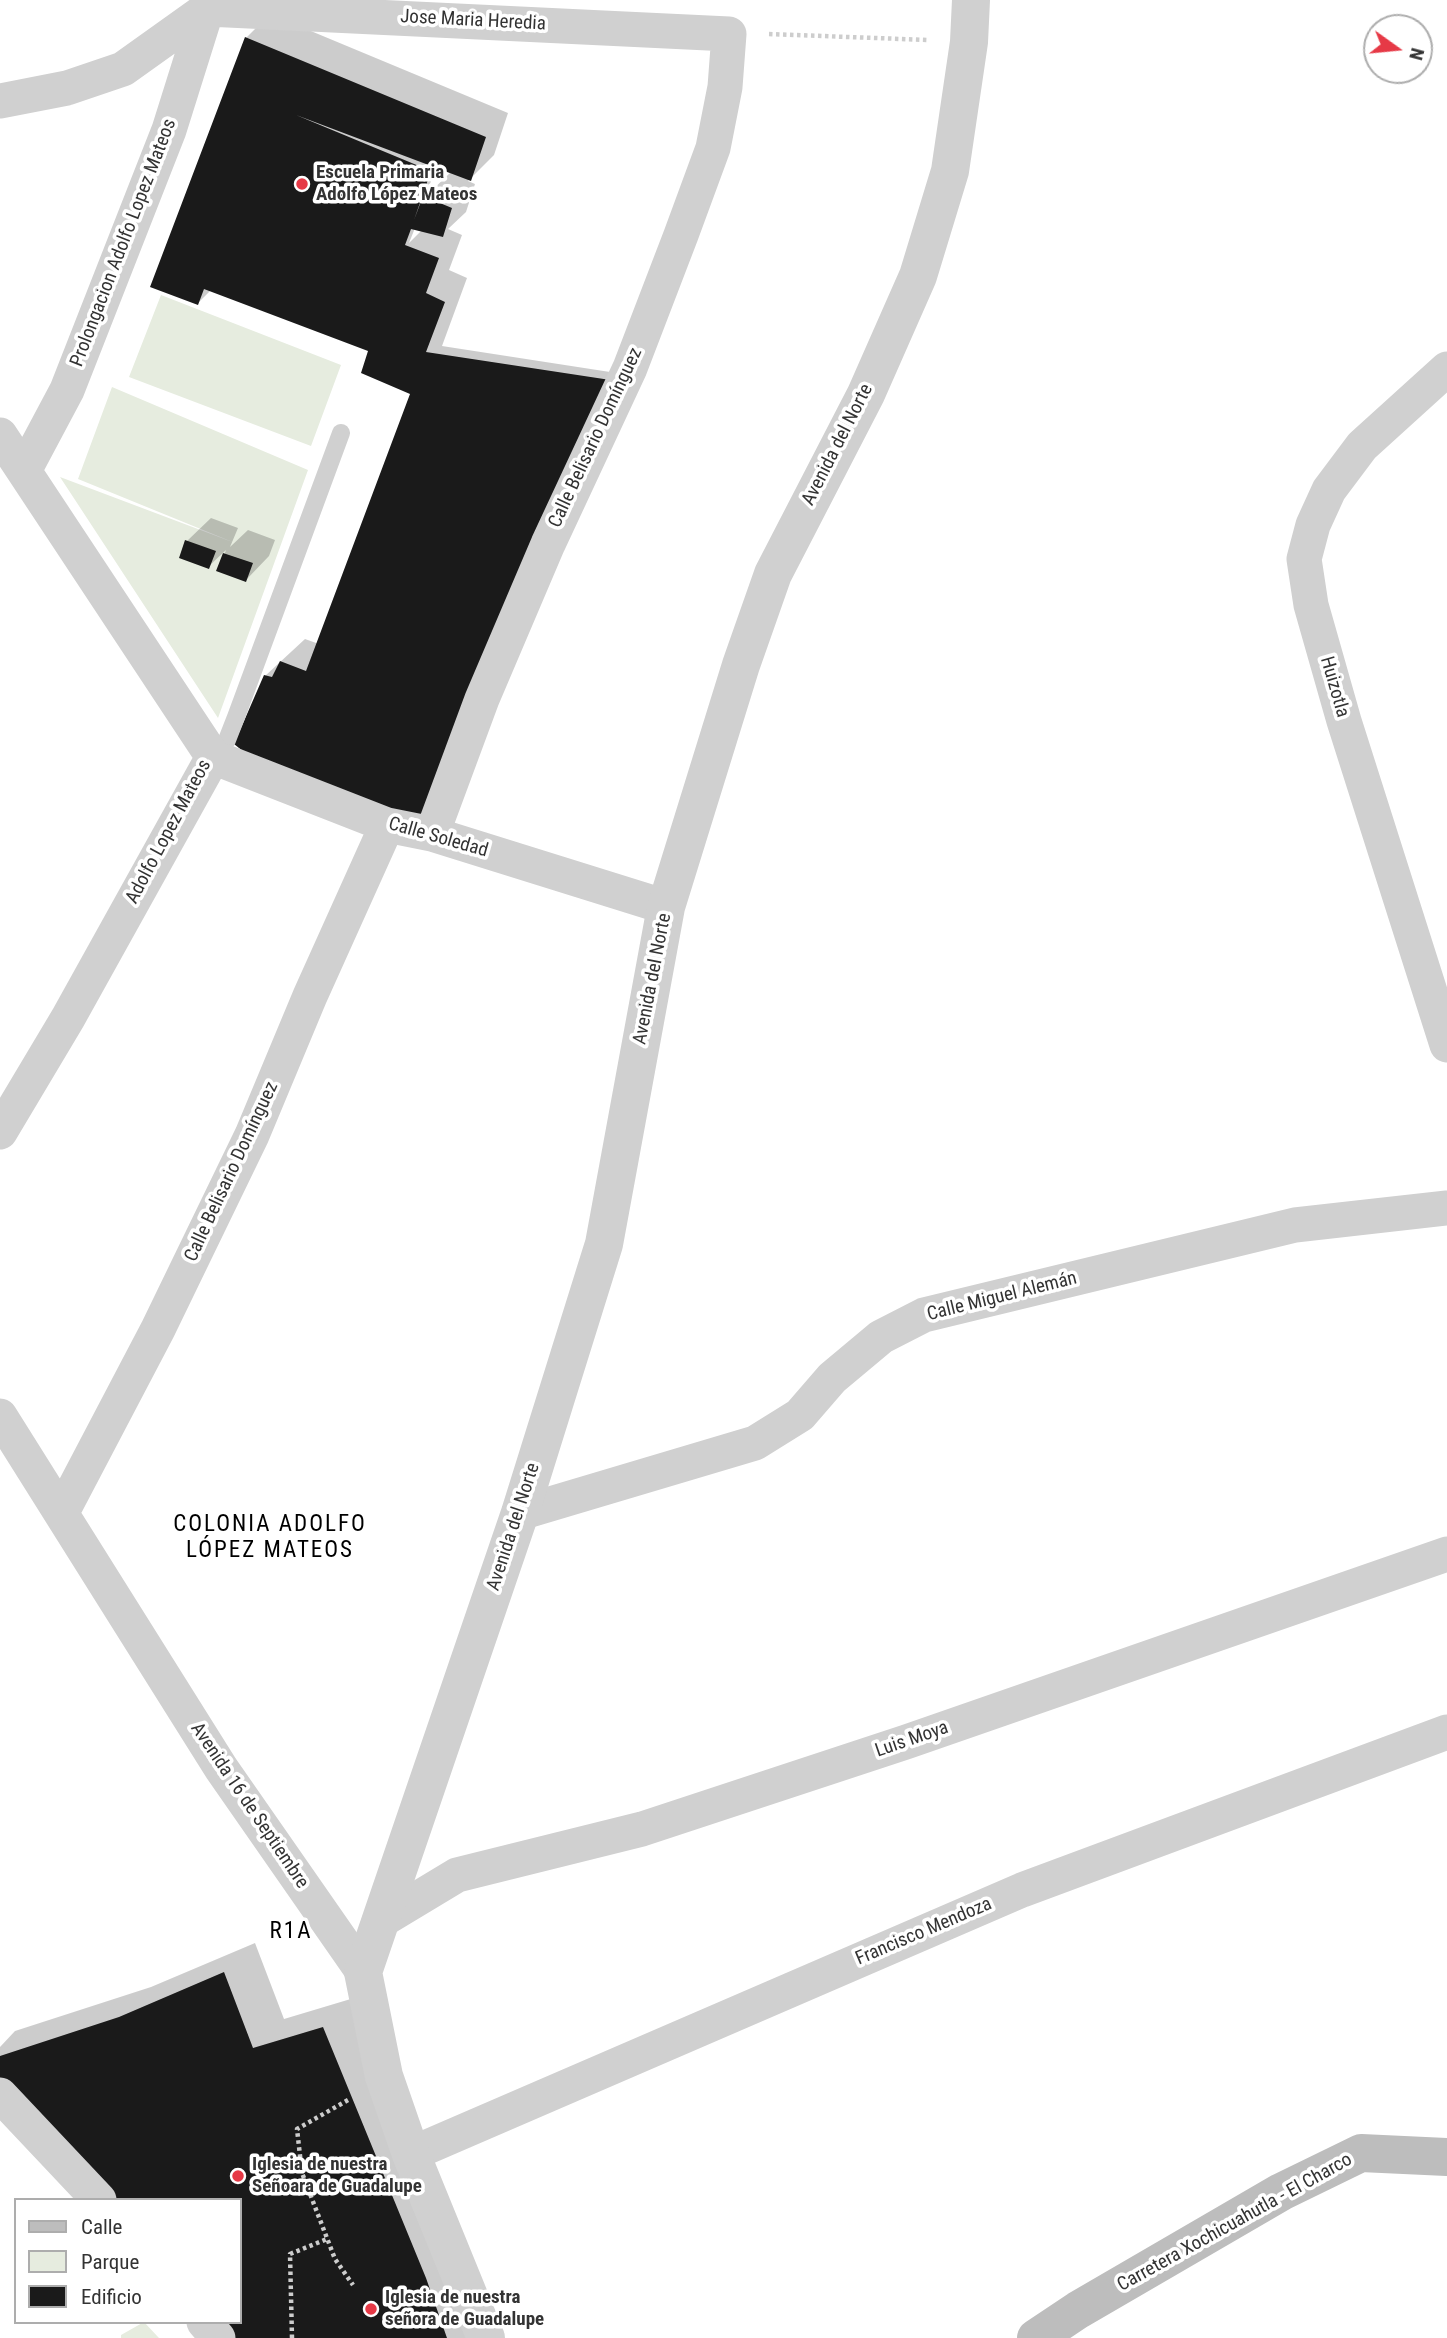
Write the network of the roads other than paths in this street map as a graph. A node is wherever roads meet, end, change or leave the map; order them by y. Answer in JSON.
{"nodes":[{"id":1,"x":971,"y":0,"type":"edge"},
{"id":2,"x":207,"y":9,"type":"junction"},
{"id":3,"x":729,"y":34,"type":"joint"},
{"id":4,"x":0,"y":101,"type":"edge"},
{"id":5,"x":1447,"y":369,"type":"edge"},
{"id":6,"x":341,"y":433,"type":"dead end"},
{"id":7,"x":0,"y":436,"type":"edge"},
{"id":8,"x":25,"y":469,"type":"junction"},
{"id":9,"x":213,"y":757,"type":"junction"},
{"id":10,"x":387,"y":825,"type":"junction"},
{"id":11,"x":432,"y":834,"type":"junction"},
{"id":12,"x":666,"y":907,"type":"junction"},
{"id":13,"x":1447,"y":1045,"type":"edge"},
{"id":14,"x":0,"y":1132,"type":"edge"},
{"id":15,"x":1447,"y":1208,"type":"edge"},
{"id":16,"x":0,"y":1416,"type":"edge"},
{"id":17,"x":62,"y":1513,"type":"junction"},
{"id":18,"x":520,"y":1513,"type":"junction"},
{"id":19,"x":1447,"y":1554,"type":"edge"},
{"id":20,"x":1447,"y":1732,"type":"edge"},
{"id":21,"x":379,"y":1922,"type":"junction"},
{"id":22,"x":363,"y":1972,"type":"junction"},
{"id":23,"x":0,"y":2095,"type":"edge"},
{"id":24,"x":411,"y":2154,"type":"junction"},
{"id":25,"x":1447,"y":2157,"type":"edge"},
{"id":26,"x":97,"y":2198,"type":"edge"},
{"id":27,"x":206,"y":2324,"type":"edge"},
{"id":28,"x":218,"y":2338,"type":"edge"},
{"id":29,"x":486,"y":2338,"type":"edge"},
{"id":30,"x":1036,"y":2338,"type":"edge"}],
"edges":[{"from":1,"to":12,"type":"street","name":"Avenida del Norte"},
{"from":2,"to":3,"type":"street","name":"Jose Maria Heredia"},
{"from":2,"to":4,"type":"street"},
{"from":2,"to":8,"type":"street","name":"Prolongacion Adolfo Lopez Mateos"},
{"from":3,"to":11,"type":"street","name":"Calle Belisario Domínguez"},
{"from":5,"to":13,"type":"street","name":"Huizotla"},
{"from":6,"to":9,"type":"lane"},
{"from":7,"to":8,"type":"street","name":"Adolfo Lopez Mateos"},
{"from":8,"to":9,"type":"street","name":"Adolfo Lopez Mateos"},
{"from":9,"to":10,"type":"street","name":"Calle Soledad"},
{"from":9,"to":14,"type":"street","name":"Adolfo Lopez Mateos"},
{"from":10,"to":11,"type":"street","name":"Calle Soledad"},
{"from":10,"to":17,"type":"street","name":"Calle Belisario Domínguez"},
{"from":11,"to":12,"type":"street","name":"Calle Soledad"},
{"from":12,"to":18,"type":"street","name":"Avenida del Norte"},
{"from":15,"to":18,"type":"street","name":"Calle Miguel Alemán"},
{"from":16,"to":17,"type":"street","name":"Avenida 16 de Septiembre"},
{"from":17,"to":22,"type":"street","name":"Avenida 16 de Septiembre"},
{"from":18,"to":21,"type":"street","name":"Avenida del Norte"},
{"from":19,"to":21,"type":"street","name":"Luis Moya"},
{"from":20,"to":24,"type":"street","name":"Francisco Mendoza"},
{"from":21,"to":22,"type":"street","name":"Avenida del Norte"},
{"from":22,"to":24,"type":"street","name":"Avenida 16 de Septiembre"},
{"from":23,"to":26,"type":"street"},
{"from":24,"to":29,"type":"street","name":"Avenida 16 de Septiembre"},
{"from":25,"to":30,"type":"main road","name":"Carretera Xochicuahutla - El Charco"},
{"from":27,"to":28,"type":"street"}]}
